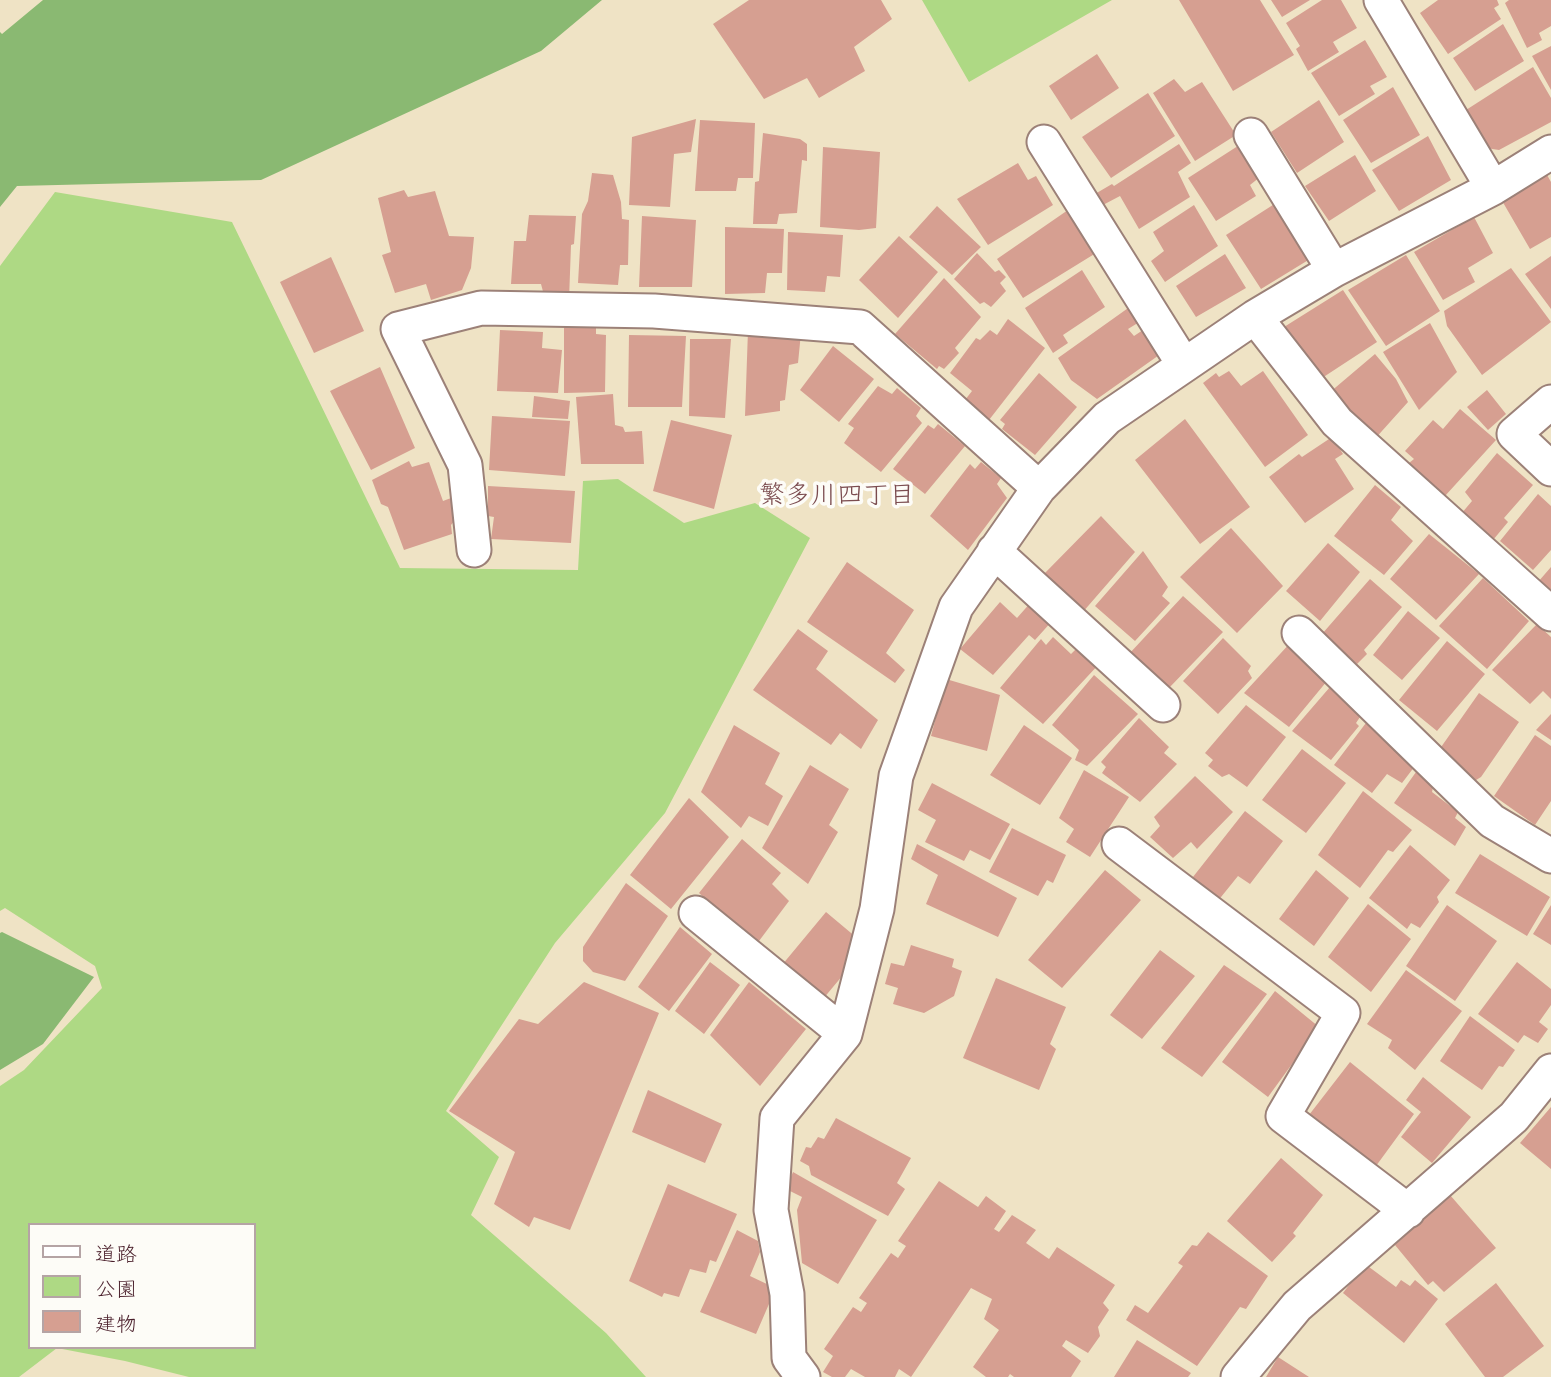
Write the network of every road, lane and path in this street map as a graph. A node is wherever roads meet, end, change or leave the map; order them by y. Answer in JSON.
{"nodes":[{"id":1,"x":1381,"y":0,"type":"edge"},
{"id":2,"x":1251,"y":135,"type":"dead end"},
{"id":3,"x":1044,"y":142,"type":"dead end"},
{"id":4,"x":1551,"y":152,"type":"edge"},
{"id":5,"x":1493,"y":188,"type":"junction"},
{"id":6,"x":1334,"y":270,"type":"junction"},
{"id":7,"x":1255,"y":317,"type":"junction"},
{"id":8,"x":1184,"y":365,"type":"junction"},
{"id":9,"x":1551,"y":402,"type":"edge"},
{"id":10,"x":1551,"y":470,"type":"edge"},
{"id":11,"x":1039,"y":488,"type":"junction"},
{"id":12,"x":474,"y":550,"type":"dead end"},
{"id":13,"x":994,"y":551,"type":"junction"},
{"id":14,"x":1551,"y":614,"type":"edge"},
{"id":15,"x":1299,"y":633,"type":"dead end"},
{"id":16,"x":1163,"y":705,"type":"dead end"},
{"id":17,"x":1119,"y":844,"type":"dead end"},
{"id":18,"x":1551,"y":856,"type":"edge"},
{"id":19,"x":696,"y":913,"type":"dead end"},
{"id":20,"x":845,"y":1034,"type":"junction"},
{"id":21,"x":1551,"y":1071,"type":"edge"},
{"id":22,"x":1408,"y":1211,"type":"junction"},
{"id":23,"x":803,"y":1377,"type":"edge"},
{"id":24,"x":1238,"y":1377,"type":"edge"}],
"edges":[{"from":1,"to":5,"type":"street"},
{"from":2,"to":6,"type":"street"},
{"from":3,"to":8,"type":"street"},
{"from":4,"to":5,"type":"street"},
{"from":5,"to":6,"type":"street"},
{"from":6,"to":7,"type":"street"},
{"from":7,"to":8,"type":"street"},
{"from":7,"to":14,"type":"street"},
{"from":8,"to":11,"type":"street"},
{"from":9,"to":10,"type":"street"},
{"from":11,"to":12,"type":"street"},
{"from":11,"to":13,"type":"street"},
{"from":13,"to":16,"type":"street"},
{"from":13,"to":20,"type":"street"},
{"from":15,"to":18,"type":"street"},
{"from":17,"to":22,"type":"street"},
{"from":19,"to":20,"type":"street"},
{"from":20,"to":23,"type":"street"},
{"from":21,"to":22,"type":"street"},
{"from":22,"to":24,"type":"street"}]}
